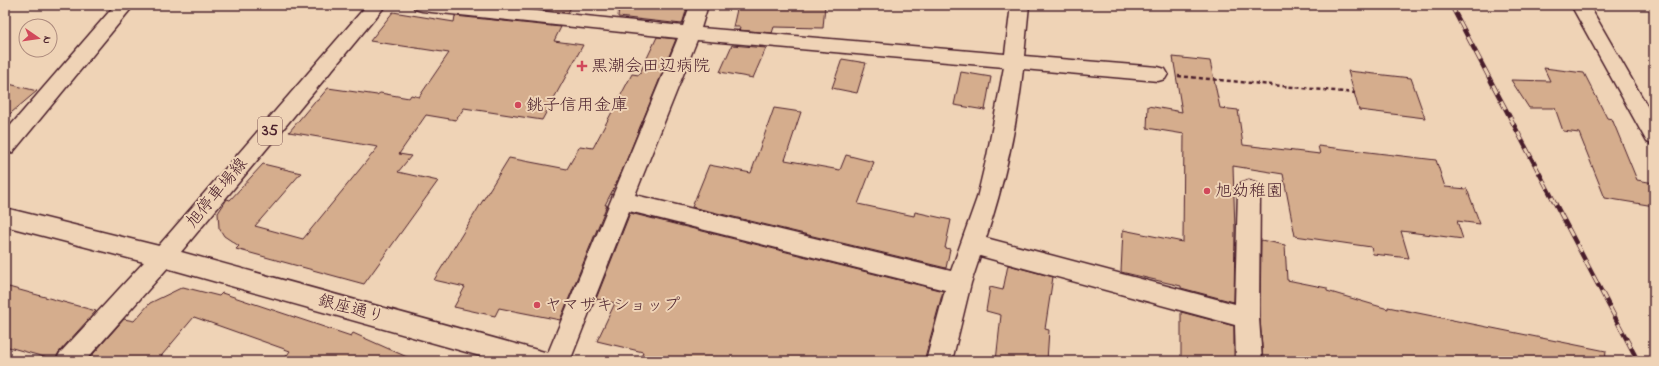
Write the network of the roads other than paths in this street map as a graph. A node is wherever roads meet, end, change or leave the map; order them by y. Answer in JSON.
{"nodes":[{"id":1,"x":125,"y":5,"type":"edge"},
{"id":2,"x":377,"y":5,"type":"edge"},
{"id":3,"x":422,"y":5,"type":"edge"},
{"id":4,"x":699,"y":5,"type":"edge"},
{"id":5,"x":1020,"y":5,"type":"edge"},
{"id":6,"x":1580,"y":5,"type":"edge"},
{"id":7,"x":690,"y":33,"type":"junction"},
{"id":8,"x":1014,"y":61,"type":"junction"},
{"id":9,"x":1167,"y":75,"type":"road end"},
{"id":10,"x":1654,"y":137,"type":"edge"},
{"id":11,"x":5,"y":146,"type":"edge"},
{"id":12,"x":1249,"y":188,"type":"dead end"},
{"id":13,"x":622,"y":201,"type":"junction"},
{"id":14,"x":5,"y":216,"type":"edge"},
{"id":15,"x":972,"y":244,"type":"junction"},
{"id":16,"x":163,"y":257,"type":"junction"},
{"id":17,"x":959,"y":283,"type":"junction"},
{"id":18,"x":1247,"y":318,"type":"junction"},
{"id":19,"x":69,"y":361,"type":"edge"},
{"id":20,"x":539,"y":361,"type":"edge"},
{"id":21,"x":558,"y":361,"type":"edge"},
{"id":22,"x":939,"y":361,"type":"edge"},
{"id":23,"x":1249,"y":361,"type":"edge"}],
"edges":[{"from":1,"to":11,"type":"street"},
{"from":2,"to":16,"type":"street","name":"旭停車場線","number":"35"},
{"from":3,"to":7,"type":"street"},
{"from":4,"to":7,"type":"street"},
{"from":5,"to":8,"type":"street"},
{"from":6,"to":10,"type":"street"},
{"from":7,"to":8,"type":"street"},
{"from":7,"to":13,"type":"street"},
{"from":8,"to":9,"type":"street"},
{"from":8,"to":15,"type":"street"},
{"from":12,"to":18,"type":"street"},
{"from":13,"to":17,"type":"street"},
{"from":13,"to":21,"type":"street"},
{"from":14,"to":16,"type":"street","name":"銀座通り"},
{"from":15,"to":17,"type":"street"},
{"from":15,"to":18,"type":"street"},
{"from":16,"to":19,"type":"street","name":"旭停車場線","number":"35"},
{"from":16,"to":20,"type":"street","name":"銀座通り"},
{"from":17,"to":22,"type":"street"},
{"from":18,"to":23,"type":"street"}]}
